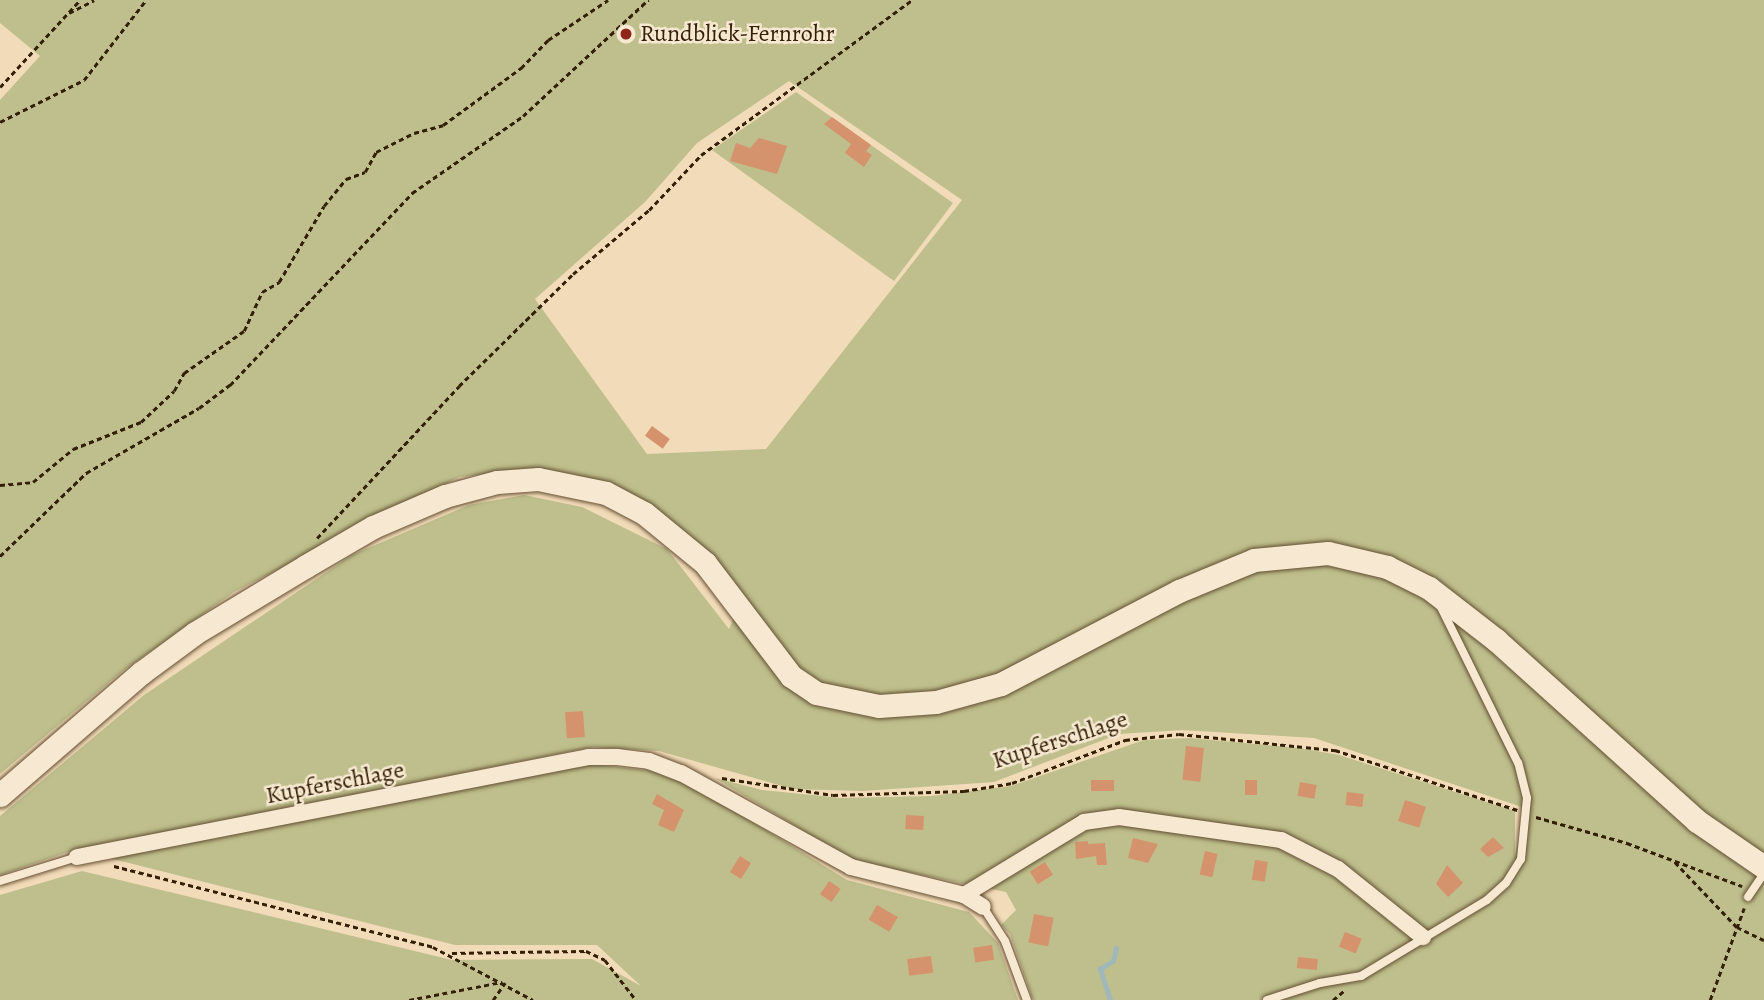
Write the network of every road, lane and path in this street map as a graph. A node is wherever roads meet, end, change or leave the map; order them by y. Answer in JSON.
{"nodes":[{"id":1,"x":80,"y":0,"type":"edge"},
{"id":2,"x":94,"y":0,"type":"edge"},
{"id":3,"x":146,"y":0,"type":"edge"},
{"id":4,"x":608,"y":0,"type":"edge"},
{"id":5,"x":648,"y":0,"type":"edge"},
{"id":6,"x":912,"y":0,"type":"edge"},
{"id":7,"x":66,"y":15,"type":"junction"},
{"id":8,"x":0,"y":87,"type":"edge"},
{"id":9,"x":0,"y":122,"type":"edge"},
{"id":10,"x":0,"y":485,"type":"edge"},
{"id":11,"x":0,"y":556,"type":"edge"},
{"id":12,"x":306,"y":566,"type":"junction"},
{"id":13,"x":1438,"y":595,"type":"junction"},
{"id":14,"x":715,"y":776,"type":"dead end"},
{"id":15,"x":0,"y":795,"type":"edge"},
{"id":16,"x":1528,"y":814,"type":"junction"},
{"id":17,"x":77,"y":857,"type":"joint"},
{"id":18,"x":1673,"y":860,"type":"junction"},
{"id":19,"x":108,"y":864,"type":"dead end"},
{"id":20,"x":1764,"y":867,"type":"edge"},
{"id":21,"x":1764,"y":873,"type":"edge"},
{"id":22,"x":0,"y":881,"type":"edge"},
{"id":23,"x":1750,"y":893,"type":"junction"},
{"id":24,"x":964,"y":895,"type":"junction"},
{"id":25,"x":983,"y":907,"type":"joint"},
{"id":26,"x":1737,"y":927,"type":"junction"},
{"id":27,"x":1423,"y":937,"type":"junction"},
{"id":28,"x":1764,"y":940,"type":"edge"},
{"id":29,"x":452,"y":954,"type":"junction"},
{"id":30,"x":504,"y":983,"type":"junction"},
{"id":31,"x":447,"y":995,"type":"junction"},
{"id":32,"x":409,"y":1000,"type":"edge"},
{"id":33,"x":450,"y":1000,"type":"edge"},
{"id":34,"x":493,"y":1000,"type":"edge"},
{"id":35,"x":533,"y":1000,"type":"edge"},
{"id":36,"x":636,"y":1000,"type":"edge"},
{"id":37,"x":1027,"y":1000,"type":"edge"},
{"id":38,"x":1267,"y":1000,"type":"edge"},
{"id":39,"x":1710,"y":1000,"type":"edge"}],
"edges":[{"from":1,"to":7,"type":"path"},
{"from":2,"to":7,"type":"path"},
{"from":3,"to":9,"type":"path"},
{"from":4,"to":10,"type":"path"},
{"from":5,"to":11,"type":"path"},
{"from":6,"to":12,"type":"path"},
{"from":7,"to":8,"type":"path"},
{"from":12,"to":13,"type":"main road"},
{"from":12,"to":15,"type":"main road"},
{"from":13,"to":16,"type":"lane"},
{"from":13,"to":20,"type":"main road"},
{"from":14,"to":16,"type":"path","name":"Kupferschlage"},
{"from":16,"to":18,"type":"path","name":"Kupferschlage"},
{"from":16,"to":27,"type":"lane"},
{"from":17,"to":22,"type":"lane","name":"Kupferschlage"},
{"from":17,"to":24,"type":"street","name":"Kupferschlage"},
{"from":18,"to":23,"type":"path","name":"Kupferschlage"},
{"from":18,"to":26,"type":"path"},
{"from":19,"to":29,"type":"path"},
{"from":21,"to":23,"type":"lane"},
{"from":23,"to":26,"type":"path"},
{"from":24,"to":25,"type":"street","name":"Kupferschlage"},
{"from":24,"to":27,"type":"street"},
{"from":25,"to":37,"type":"lane"},
{"from":26,"to":28,"type":"path"},
{"from":26,"to":39,"type":"path"},
{"from":27,"to":38,"type":"lane"},
{"from":29,"to":30,"type":"path"},
{"from":29,"to":36,"type":"path"},
{"from":30,"to":31,"type":"path"},
{"from":30,"to":34,"type":"path"},
{"from":30,"to":35,"type":"path"},
{"from":31,"to":32,"type":"path"},
{"from":31,"to":33,"type":"path"}]}
